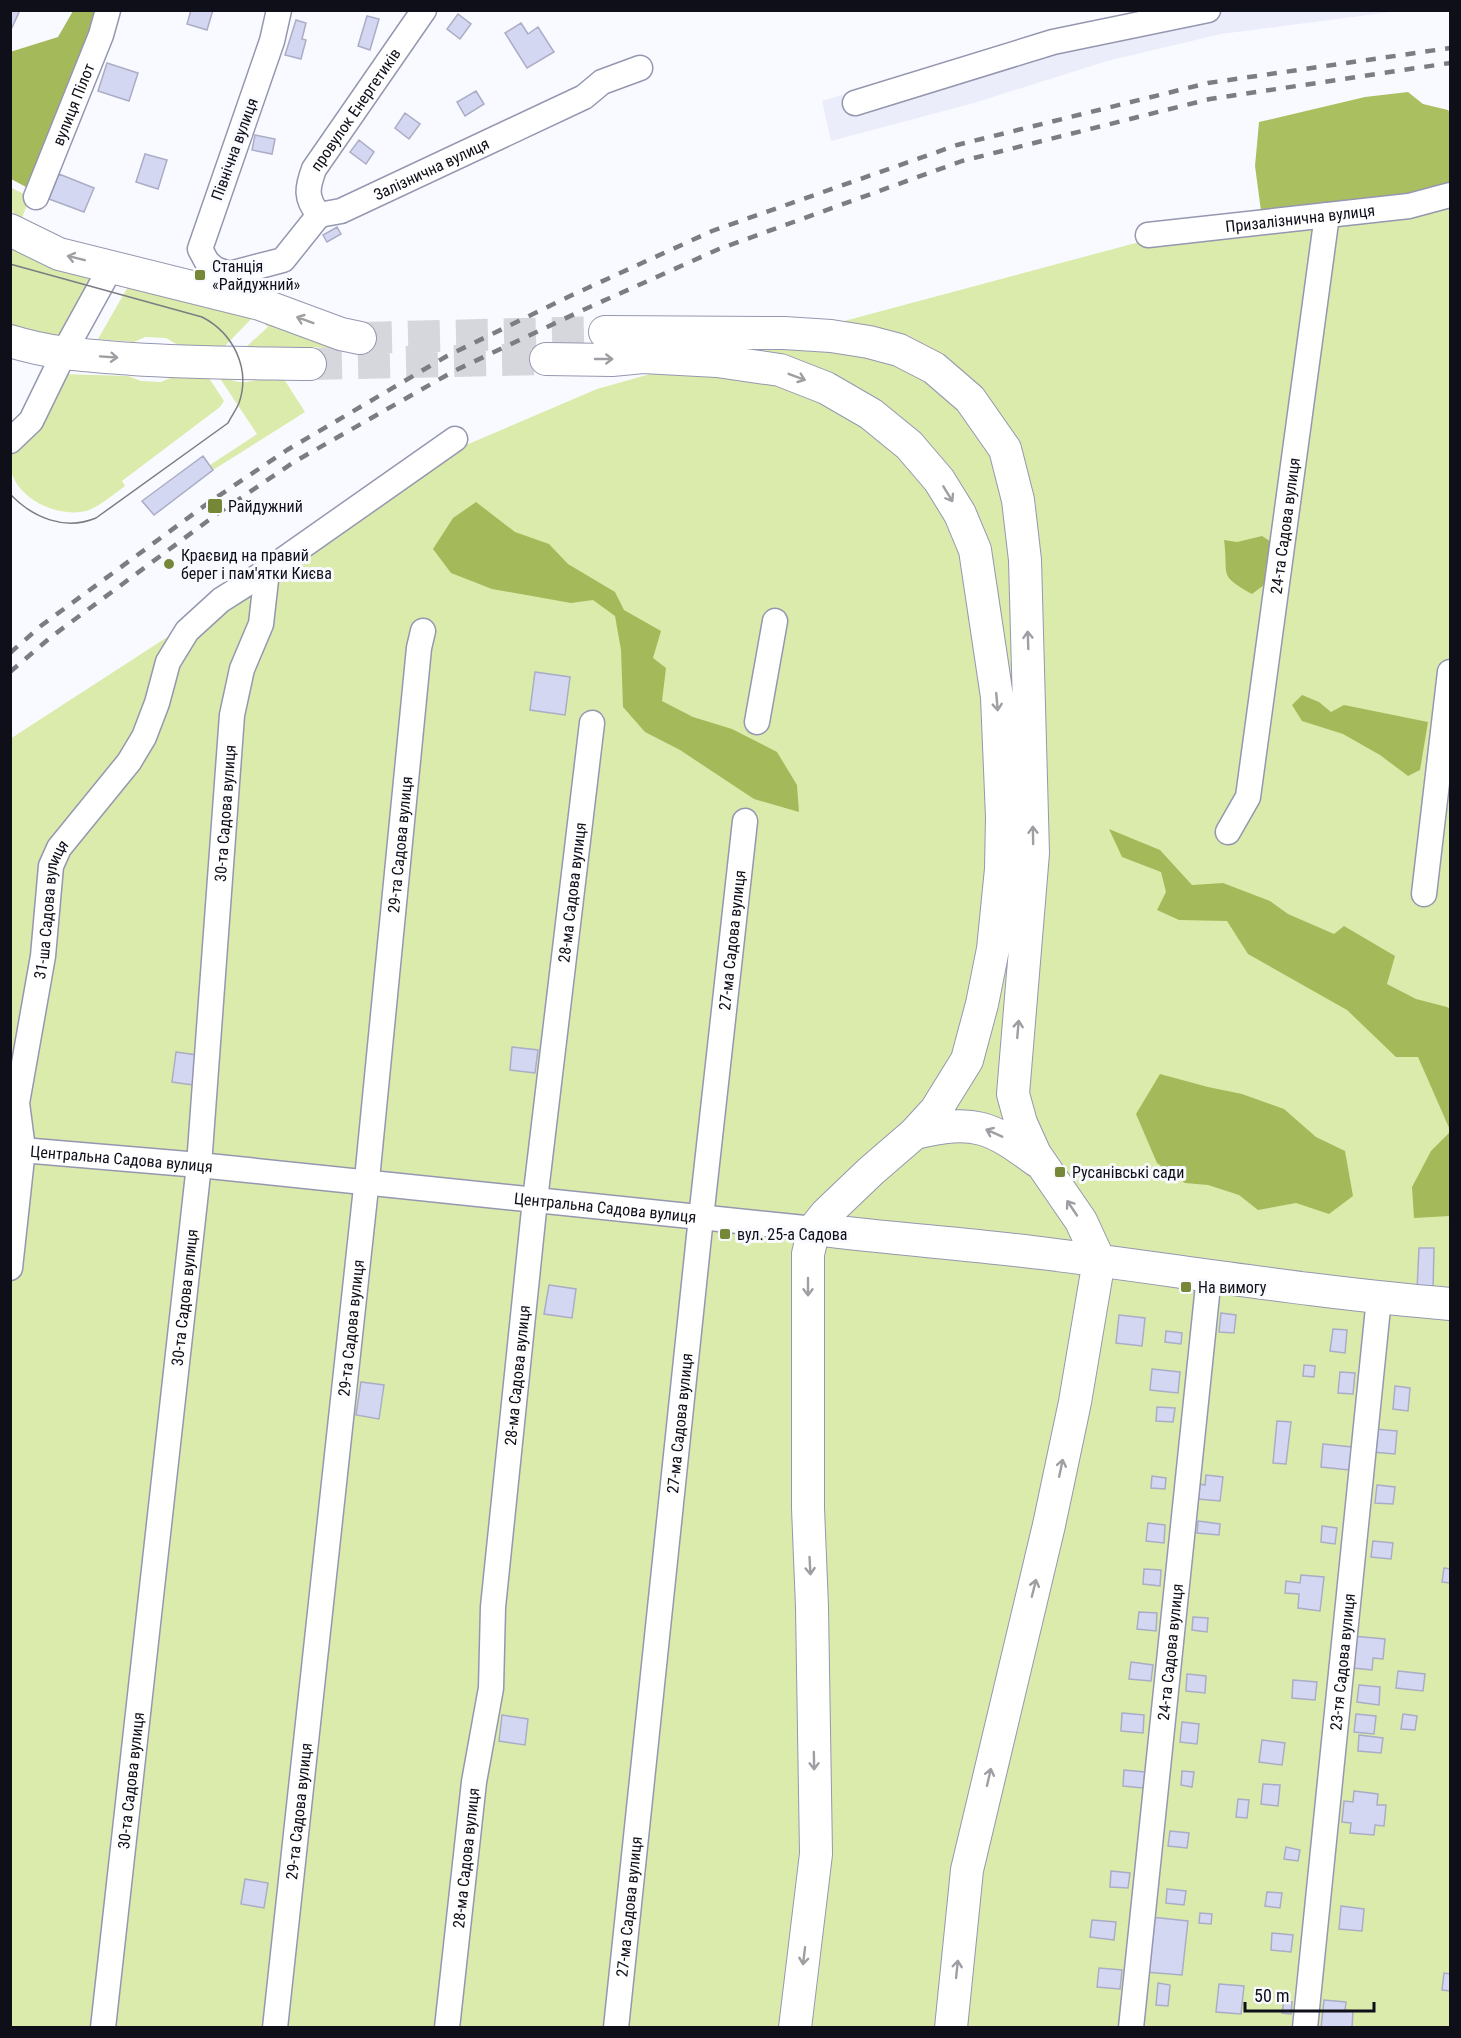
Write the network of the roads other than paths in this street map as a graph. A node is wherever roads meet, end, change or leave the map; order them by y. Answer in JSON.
{"nodes":[{"id":1,"x":108,"y":10,"type":"edge"},
{"id":2,"x":279,"y":10,"type":"edge"},
{"id":3,"x":424,"y":10,"type":"edge"},
{"id":4,"x":1208,"y":10,"type":"edge"},
{"id":5,"x":640,"y":68,"type":"dead end"},
{"id":6,"x":855,"y":103,"type":"dead end"},
{"id":7,"x":1450,"y":195,"type":"edge"},
{"id":8,"x":36,"y":197,"type":"dead end"},
{"id":9,"x":319,"y":214,"type":"junction"},
{"id":10,"x":1328,"y":215,"type":"junction"},
{"id":11,"x":10,"y":230,"type":"edge"},
{"id":12,"x":1148,"y":235,"type":"dead end"},
{"id":13,"x":111,"y":267,"type":"junction"},
{"id":14,"x":606,"y":332,"type":"tunnel mouth"},
{"id":15,"x":360,"y":338,"type":"tunnel mouth"},
{"id":16,"x":10,"y":341,"type":"edge"},
{"id":17,"x":64,"y":354,"type":"junction"},
{"id":18,"x":546,"y":359,"type":"tunnel mouth"},
{"id":19,"x":310,"y":364,"type":"tunnel mouth"},
{"id":20,"x":455,"y":438,"type":"dead end"},
{"id":21,"x":10,"y":441,"type":"edge"},
{"id":22,"x":267,"y":571,"type":"junction"},
{"id":23,"x":775,"y":621,"type":"dead end"},
{"id":24,"x":423,"y":630,"type":"dead end"},
{"id":25,"x":1450,"y":672,"type":"edge"},
{"id":26,"x":757,"y":722,"type":"dead end"},
{"id":27,"x":592,"y":723,"type":"dead end"},
{"id":28,"x":745,"y":821,"type":"dead end"},
{"id":29,"x":1228,"y":832,"type":"dead end"},
{"id":30,"x":1424,"y":894,"type":"dead end"},
{"id":31,"x":915,"y":1133,"type":"junction"},
{"id":32,"x":17,"y":1149,"type":"edge"},
{"id":33,"x":199,"y":1165,"type":"junction"},
{"id":34,"x":1043,"y":1165,"type":"junction"},
{"id":35,"x":366,"y":1182,"type":"junction"},
{"id":36,"x":535,"y":1200,"type":"junction"},
{"id":37,"x":701,"y":1218,"type":"junction"},
{"id":38,"x":814,"y":1229,"type":"junction"},
{"id":39,"x":1099,"y":1260,"type":"junction"},
{"id":40,"x":10,"y":1268,"type":"edge"},
{"id":41,"x":1209,"y":1276,"type":"junction"},
{"id":42,"x":1379,"y":1298,"type":"junction"},
{"id":43,"x":1450,"y":1304,"type":"edge"},
{"id":44,"x":103,"y":2028,"type":"edge"},
{"id":45,"x":275,"y":2028,"type":"edge"},
{"id":46,"x":447,"y":2028,"type":"edge"},
{"id":47,"x":616,"y":2028,"type":"edge"},
{"id":48,"x":795,"y":2028,"type":"edge"},
{"id":49,"x":951,"y":2028,"type":"edge"},
{"id":50,"x":1131,"y":2028,"type":"edge"},
{"id":51,"x":1305,"y":2028,"type":"edge"}],
"edges":[{"from":1,"to":8,"type":"street","name":"вулиця Пілот"},
{"from":2,"to":9,"type":"street","name":"Північна вулиця"},
{"from":3,"to":9,"type":"street","name":"провулок Енергетиків"},
{"from":4,"to":6,"type":"street"},
{"from":5,"to":9,"type":"street","name":"Залізнична вулиця"},
{"from":7,"to":10,"type":"street","name":"Призалізнична вулиця"},
{"from":10,"to":12,"type":"street","name":"Призалізнична вулиця"},
{"from":10,"to":29,"type":"street","name":"24-та Садова вулиця"},
{"from":13,"to":11,"type":"main road","one_way":true},
{"from":15,"to":13,"type":"main road","one_way":true},
{"from":13,"to":17,"type":"street"},
{"from":34,"to":14,"type":"main road","one_way":true},
{"from":16,"to":17,"type":"main road"},
{"from":17,"to":19,"type":"main road","one_way":true},
{"from":17,"to":21,"type":"street"},
{"from":18,"to":31,"type":"main road","one_way":true},
{"from":20,"to":22,"type":"street"},
{"from":22,"to":32,"type":"street","name":"31-ша Садова вулиця"},
{"from":22,"to":33,"type":"street","name":"30-та Садова вулиця"},
{"from":23,"to":26,"type":"street"},
{"from":24,"to":35,"type":"street","name":"29-та Садова вулиця"},
{"from":25,"to":30,"type":"street"},
{"from":27,"to":36,"type":"street","name":"28-ма Садова вулиця"},
{"from":28,"to":37,"type":"street","name":"27-ма Садова вулиця"},
{"from":34,"to":31,"type":"main road","one_way":true},
{"from":31,"to":38,"type":"main road"},
{"from":32,"to":33,"type":"street","name":"Центральна Садова вулиця"},
{"from":32,"to":40,"type":"street","name":"31-ша Садова вулиця"},
{"from":33,"to":35,"type":"street","name":"Центральна Садова вулиця"},
{"from":33,"to":44,"type":"street","name":"30-та Садова вулиця"},
{"from":39,"to":34,"type":"main road","one_way":true},
{"from":35,"to":36,"type":"street","name":"Центральна Садова вулиця"},
{"from":35,"to":45,"type":"street","name":"29-та Садова вулиця"},
{"from":36,"to":37,"type":"street","name":"Центральна Садова вулиця"},
{"from":36,"to":46,"type":"street","name":"28-ма Садова вулиця"},
{"from":37,"to":38,"type":"street","name":"Центральна Садова вулиця"},
{"from":37,"to":47,"type":"street","name":"27-ма Садова вулиця"},
{"from":38,"to":39,"type":"main road","name":"Центральна Садова вулиця"},
{"from":38,"to":48,"type":"main road","one_way":true},
{"from":39,"to":41,"type":"main road","name":"Центральна Садова вулиця"},
{"from":49,"to":39,"type":"main road","one_way":true},
{"from":41,"to":42,"type":"main road","name":"Центральна Садова вулиця"},
{"from":41,"to":50,"type":"street","name":"24-та Садова вулиця"},
{"from":42,"to":43,"type":"main road","name":"Центральна Садова вулиця"},
{"from":42,"to":51,"type":"street","name":"23-тя Садова вулиця"}]}
